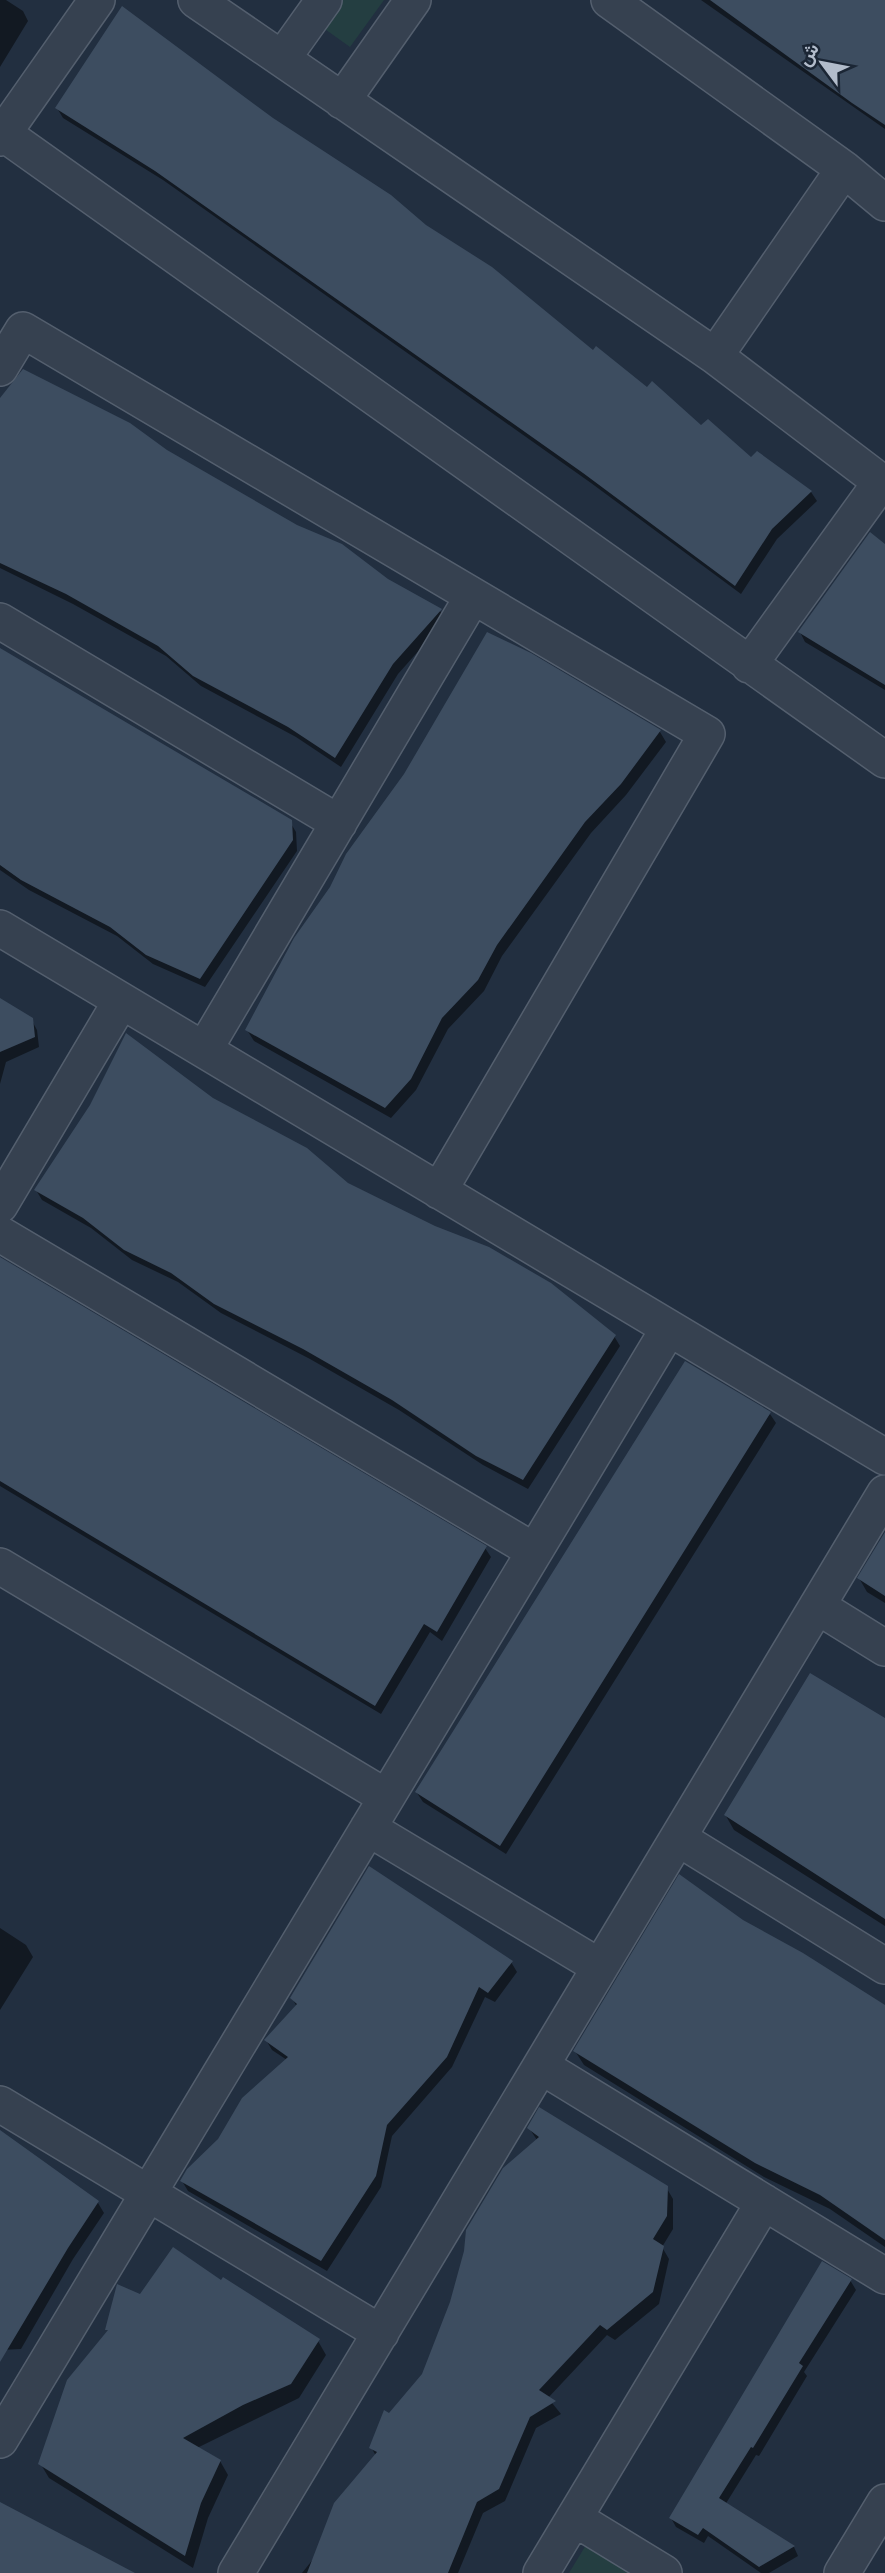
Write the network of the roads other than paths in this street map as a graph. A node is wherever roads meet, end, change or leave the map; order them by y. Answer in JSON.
{"nodes":[{"id":1,"x":97,"y":0,"type":"edge"},
{"id":2,"x":196,"y":0,"type":"edge"},
{"id":3,"x":324,"y":0,"type":"edge"},
{"id":4,"x":413,"y":0,"type":"edge"},
{"id":5,"x":609,"y":0,"type":"edge"},
{"id":6,"x":282,"y":59,"type":"junction"},
{"id":7,"x":342,"y":100,"type":"junction"},
{"id":8,"x":1,"y":134,"type":"edge"},
{"id":9,"x":844,"y":169,"type":"junction"},
{"id":10,"x":885,"y":203,"type":"edge"},
{"id":11,"x":715,"y":356,"type":"junction"},
{"id":12,"x":0,"y":368,"type":"edge"},
{"id":13,"x":883,"y":484,"type":"edge"},
{"id":14,"x":474,"y":596,"type":"junction"},
{"id":15,"x":0,"y":621,"type":"edge"},
{"id":16,"x":749,"y":665,"type":"junction"},
{"id":17,"x":885,"y":760,"type":"edge"},
{"id":18,"x":339,"y":823,"type":"junction"},
{"id":19,"x":0,"y":928,"type":"edge"},
{"id":20,"x":121,"y":1001,"type":"junction"},
{"id":21,"x":204,"y":1050,"type":"junction"},
{"id":22,"x":439,"y":1191,"type":"junction"},
{"id":23,"x":0,"y":1205,"type":"edge"},
{"id":24,"x":0,"y":1234,"type":"edge"},
{"id":25,"x":669,"y":1328,"type":"junction"},
{"id":26,"x":885,"y":1457,"type":"edge"},
{"id":27,"x":885,"y":1493,"type":"edge"},
{"id":28,"x":534,"y":1551,"type":"junction"},
{"id":29,"x":0,"y":1566,"type":"edge"},
{"id":30,"x":817,"y":1606,"type":"junction"},
{"id":31,"x":885,"y":1648,"type":"edge"},
{"id":32,"x":386,"y":1797,"type":"junction"},
{"id":33,"x":368,"y":1828,"type":"junction"},
{"id":34,"x":678,"y":1838,"type":"junction"},
{"id":35,"x":885,"y":1966,"type":"edge"},
{"id":36,"x":600,"y":1967,"type":"junction"},
{"id":37,"x":541,"y":2066,"type":"junction"},
{"id":38,"x":0,"y":2104,"type":"edge"},
{"id":39,"x":149,"y":2193,"type":"junction"},
{"id":40,"x":764,"y":2202,"type":"junction"},
{"id":41,"x":885,"y":2276,"type":"edge"},
{"id":42,"x":381,"y":2333,"type":"junction"},
{"id":43,"x":0,"y":2440,"type":"edge"},
{"id":44,"x":885,"y":2502,"type":"edge"},
{"id":45,"x":574,"y":2518,"type":"junction"},
{"id":46,"x":236,"y":2573,"type":"edge"},
{"id":47,"x":541,"y":2573,"type":"edge"},
{"id":48,"x":664,"y":2573,"type":"edge"},
{"id":49,"x":842,"y":2573,"type":"edge"}],
"edges":[{"from":1,"to":8,"type":"street"},
{"from":2,"to":6,"type":"street"},
{"from":3,"to":6,"type":"street"},
{"from":4,"to":7,"type":"street"},
{"from":5,"to":9,"type":"street"},
{"from":6,"to":7,"type":"street"},
{"from":7,"to":11,"type":"street"},
{"from":8,"to":16,"type":"street"},
{"from":9,"to":10,"type":"street"},
{"from":9,"to":11,"type":"street"},
{"from":11,"to":13,"type":"street"},
{"from":12,"to":14,"type":"street"},
{"from":13,"to":16,"type":"street"},
{"from":14,"to":18,"type":"street"},
{"from":14,"to":22,"type":"street"},
{"from":15,"to":18,"type":"street"},
{"from":16,"to":17,"type":"street"},
{"from":18,"to":21,"type":"street"},
{"from":19,"to":20,"type":"street"},
{"from":20,"to":21,"type":"street"},
{"from":20,"to":23,"type":"street"},
{"from":21,"to":22,"type":"street"},
{"from":22,"to":25,"type":"street"},
{"from":24,"to":28,"type":"street"},
{"from":25,"to":26,"type":"street"},
{"from":25,"to":28,"type":"street"},
{"from":27,"to":30,"type":"street"},
{"from":28,"to":32,"type":"street"},
{"from":29,"to":32,"type":"street"},
{"from":30,"to":31,"type":"street"},
{"from":30,"to":34,"type":"street"},
{"from":32,"to":33,"type":"street"},
{"from":33,"to":36,"type":"street"},
{"from":33,"to":39,"type":"street"},
{"from":34,"to":35,"type":"street"},
{"from":34,"to":36,"type":"street"},
{"from":36,"to":37,"type":"street"},
{"from":37,"to":40,"type":"street"},
{"from":37,"to":42,"type":"street"},
{"from":38,"to":39,"type":"street"},
{"from":39,"to":42,"type":"street"},
{"from":39,"to":43,"type":"street"},
{"from":40,"to":41,"type":"street"},
{"from":40,"to":45,"type":"street"},
{"from":42,"to":46,"type":"street"},
{"from":44,"to":49,"type":"street"},
{"from":45,"to":47,"type":"street"},
{"from":45,"to":48,"type":"street"}]}
